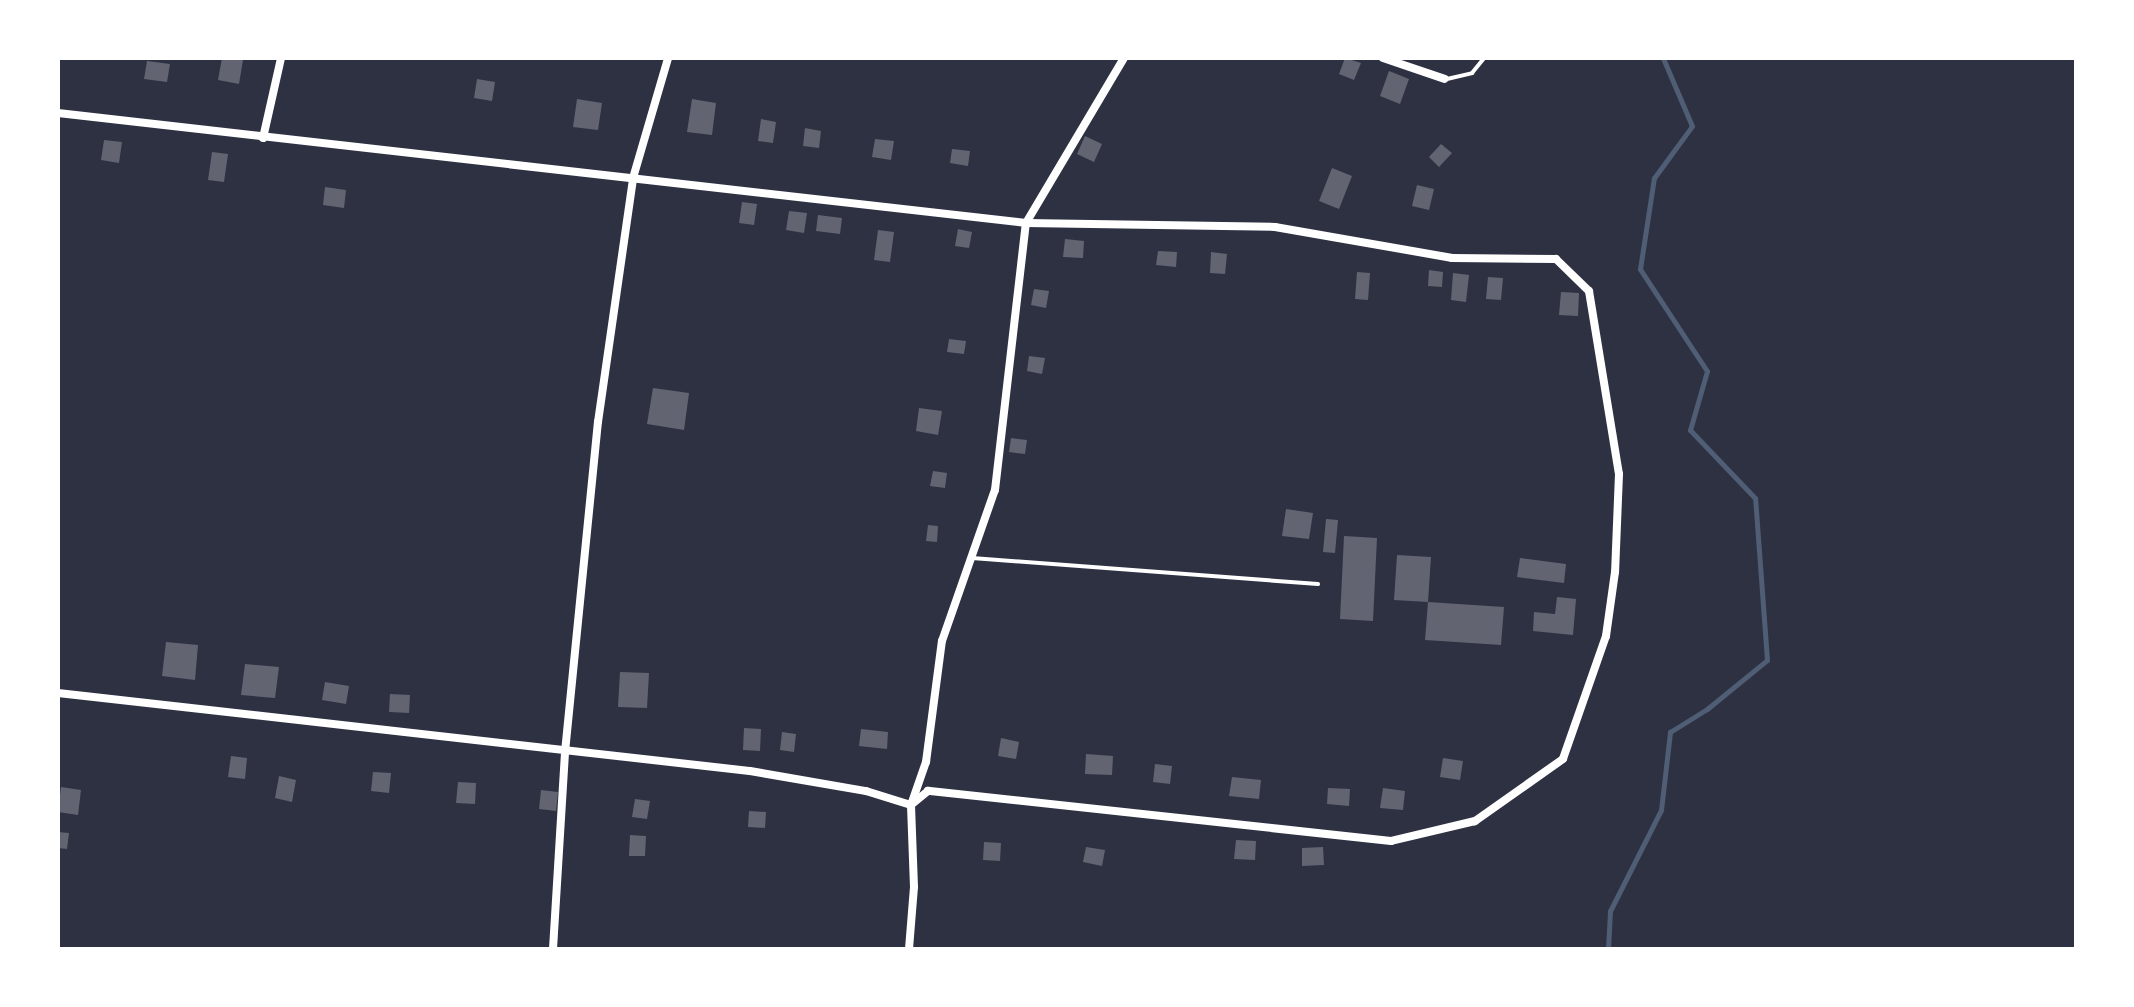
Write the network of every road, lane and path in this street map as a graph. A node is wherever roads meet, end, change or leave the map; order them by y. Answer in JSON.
{"nodes":[{"id":1,"x":281,"y":58,"type":"edge"},
{"id":2,"x":668,"y":58,"type":"edge"},
{"id":3,"x":1124,"y":58,"type":"edge"},
{"id":4,"x":1383,"y":58,"type":"edge"},
{"id":5,"x":1484,"y":58,"type":"edge"},
{"id":6,"x":1445,"y":79,"type":"joint"},
{"id":7,"x":58,"y":113,"type":"edge"},
{"id":8,"x":263,"y":138,"type":"junction"},
{"id":9,"x":633,"y":178,"type":"junction"},
{"id":10,"x":1026,"y":223,"type":"junction"},
{"id":11,"x":972,"y":558,"type":"junction"},
{"id":12,"x":1318,"y":584,"type":"dead end"},
{"id":13,"x":58,"y":693,"type":"edge"},
{"id":14,"x":565,"y":752,"type":"junction"},
{"id":15,"x":911,"y":805,"type":"junction"},
{"id":16,"x":553,"y":949,"type":"edge"},
{"id":17,"x":909,"y":949,"type":"edge"}],
"edges":[{"from":1,"to":8,"type":"street"},
{"from":2,"to":9,"type":"street"},
{"from":3,"to":10,"type":"street"},
{"from":4,"to":6,"type":"street"},
{"from":5,"to":6,"type":"lane"},
{"from":7,"to":8,"type":"street"},
{"from":8,"to":9,"type":"street"},
{"from":9,"to":10,"type":"street"},
{"from":9,"to":14,"type":"street"},
{"from":10,"to":11,"type":"street"},
{"from":10,"to":15,"type":"street"},
{"from":11,"to":12,"type":"lane"},
{"from":11,"to":15,"type":"street"},
{"from":13,"to":14,"type":"street"},
{"from":14,"to":15,"type":"street"},
{"from":14,"to":16,"type":"street"},
{"from":15,"to":17,"type":"street"}]}
